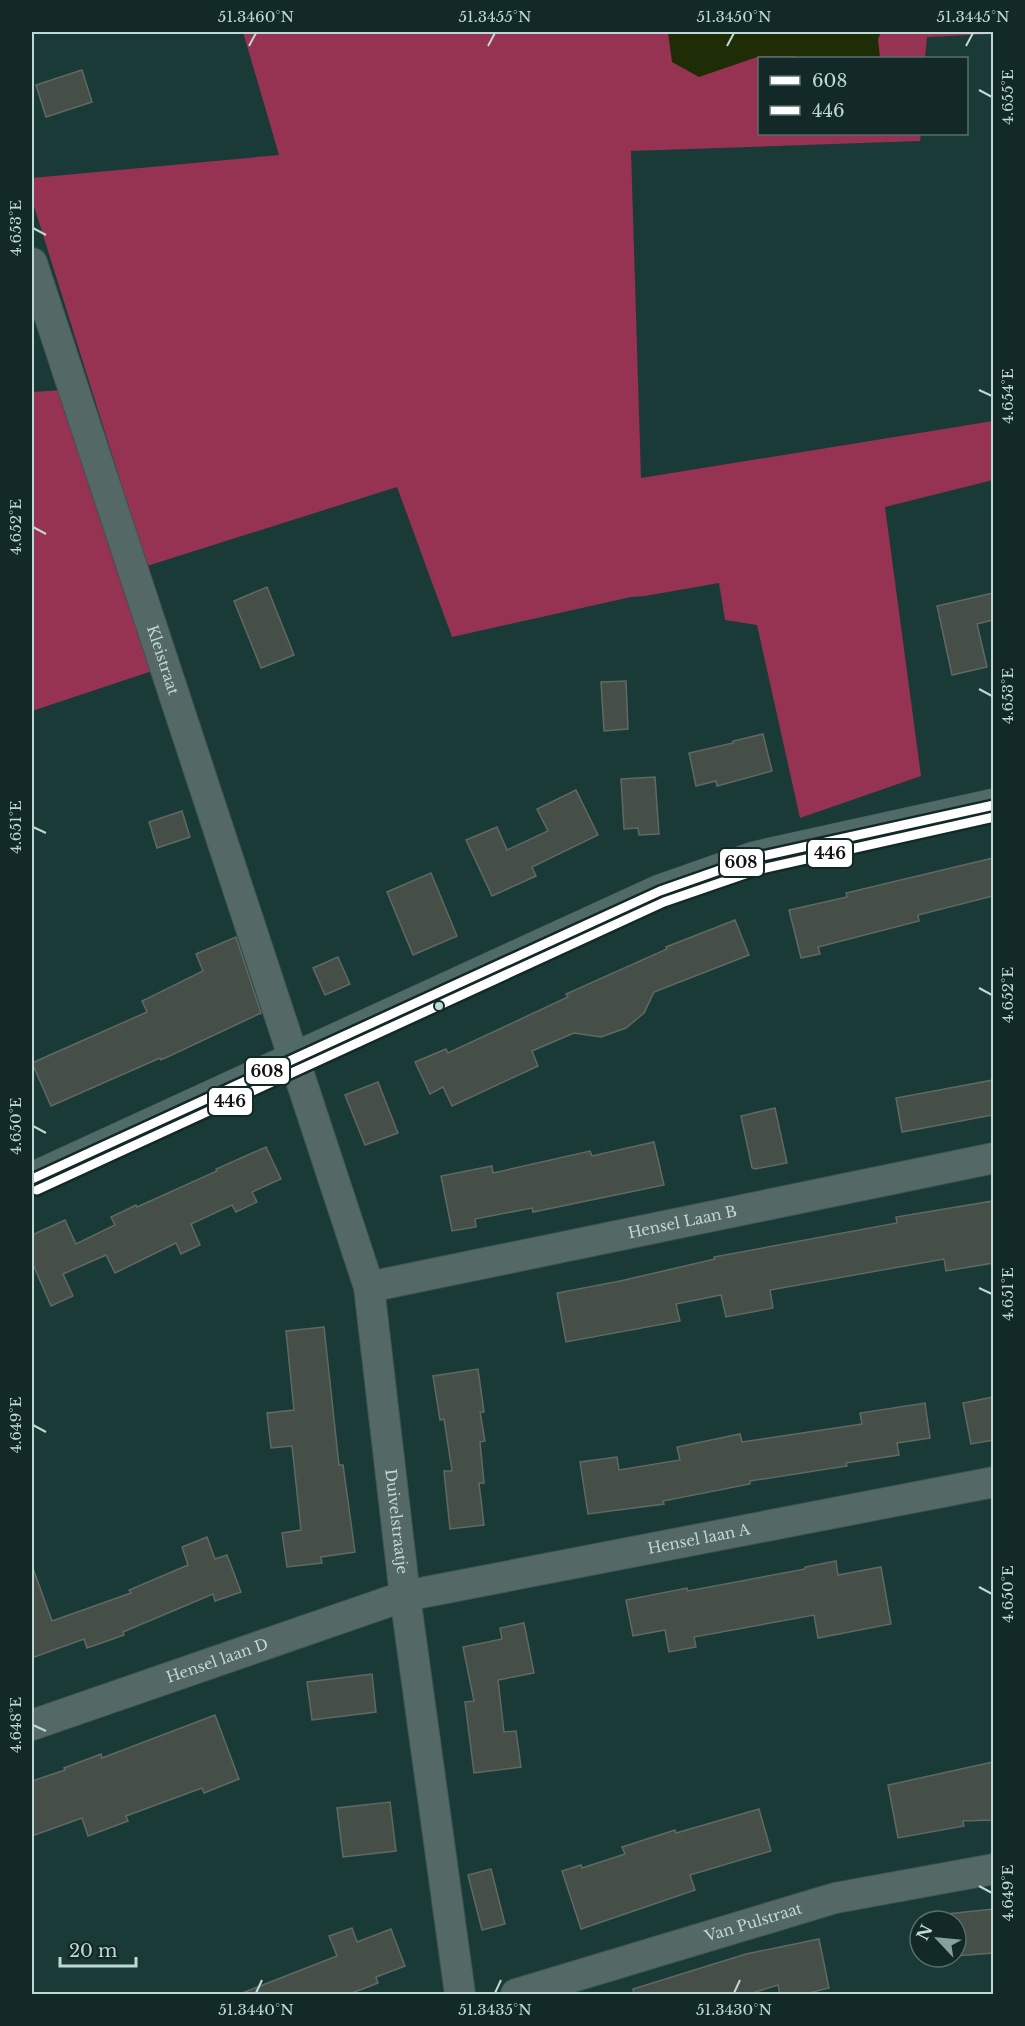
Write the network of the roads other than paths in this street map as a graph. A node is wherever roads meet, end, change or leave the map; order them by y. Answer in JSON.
{"nodes":[{"id":1,"x":32,"y":263,"type":"edge"},
{"id":2,"x":993,"y":805,"type":"edge"},
{"id":3,"x":295,"y":1059,"type":"junction"},
{"id":4,"x":993,"y":1158,"type":"edge"},
{"id":5,"x":32,"y":1179,"type":"edge"},
{"id":6,"x":369,"y":1287,"type":"junction"},
{"id":7,"x":993,"y":1482,"type":"edge"},
{"id":8,"x":405,"y":1596,"type":"junction"},
{"id":9,"x":32,"y":1725,"type":"edge"},
{"id":10,"x":993,"y":1869,"type":"edge"},
{"id":11,"x":460,"y":1995,"type":"edge"},
{"id":12,"x":516,"y":1995,"type":"edge"}],
"edges":[{"from":1,"to":3,"type":"street","name":"Kleistraat"},
{"from":2,"to":3,"type":"main road"},
{"from":3,"to":5,"type":"main road"},
{"from":3,"to":6,"type":"street","name":"Duivelstraatje"},
{"from":4,"to":6,"type":"street","name":"Hensel Laan B"},
{"from":6,"to":8,"type":"street","name":"Duivelstraatje"},
{"from":7,"to":8,"type":"street","name":"Hensel laan A"},
{"from":8,"to":9,"type":"street","name":"Hensel laan D"},
{"from":8,"to":11,"type":"street","name":"Duivelstraatje"},
{"from":10,"to":12,"type":"street","name":"Van Pulstraat"}]}
